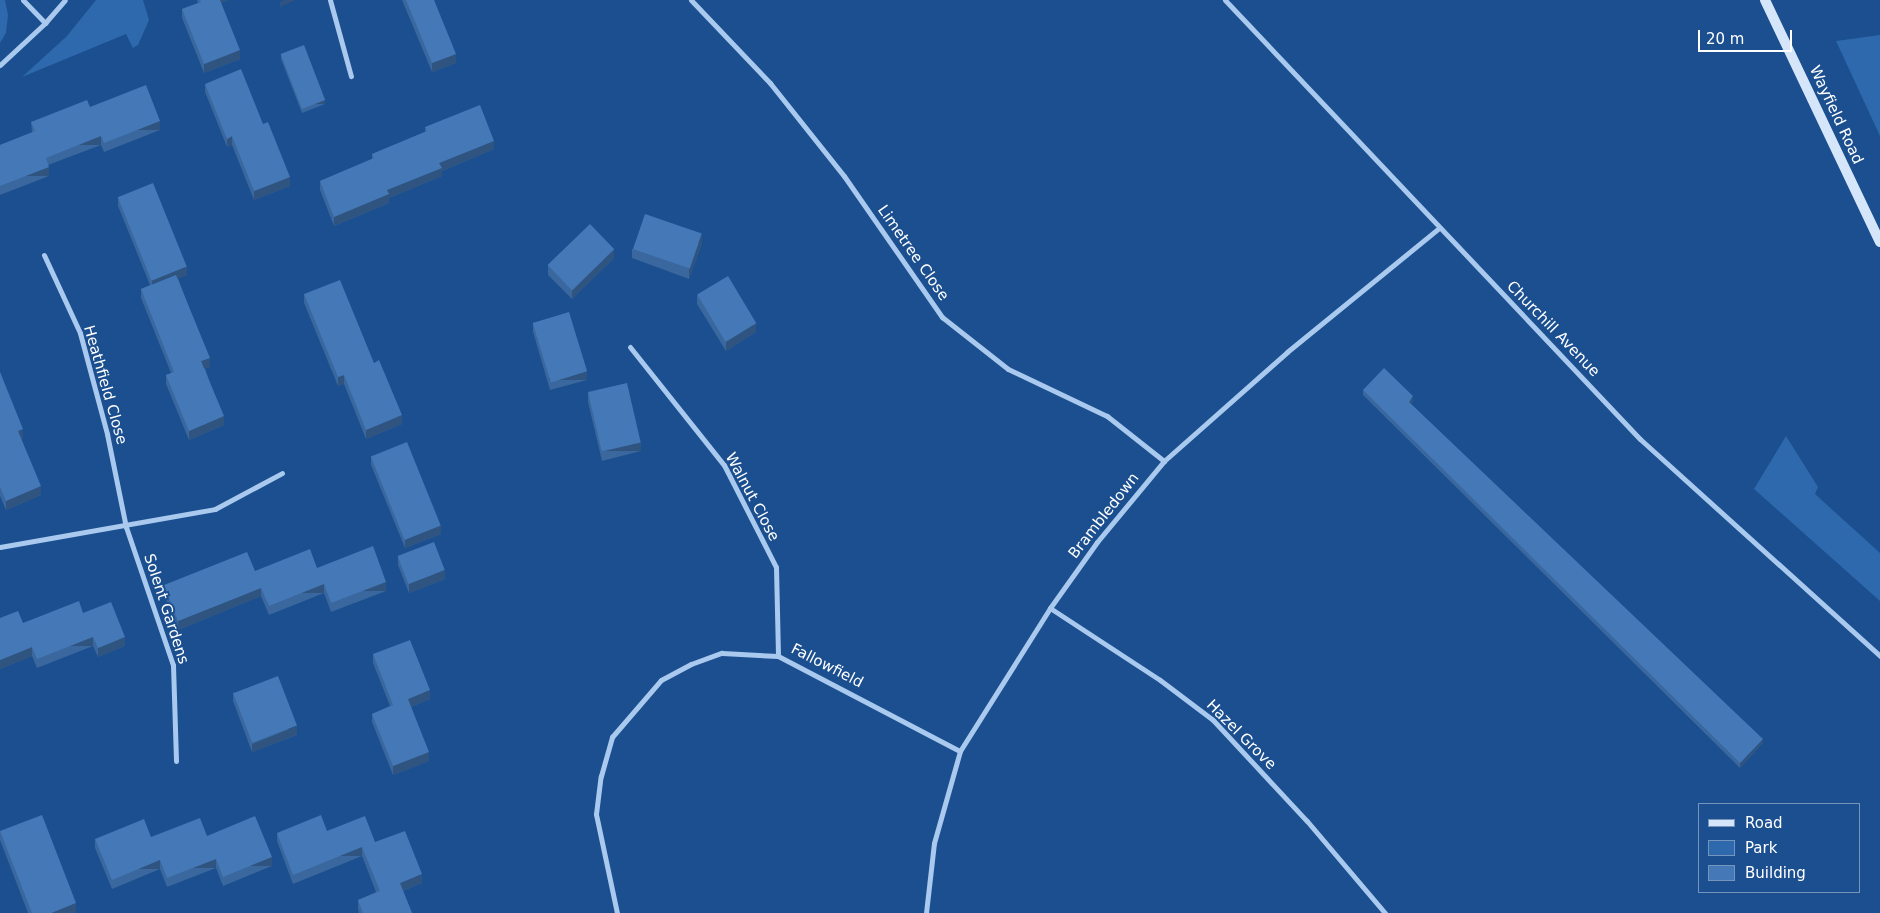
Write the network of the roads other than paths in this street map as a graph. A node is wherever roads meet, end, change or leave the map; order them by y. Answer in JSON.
{"nodes":[{"id":1,"x":23,"y":0,"type":"edge"},
{"id":2,"x":64,"y":0,"type":"edge"},
{"id":3,"x":330,"y":0,"type":"edge"},
{"id":4,"x":691,"y":0,"type":"edge"},
{"id":5,"x":1225,"y":0,"type":"edge"},
{"id":6,"x":1765,"y":0,"type":"edge"},
{"id":7,"x":45,"y":23,"type":"junction"},
{"id":8,"x":0,"y":65,"type":"edge"},
{"id":9,"x":351,"y":76,"type":"dead end"},
{"id":10,"x":1439,"y":228,"type":"junction"},
{"id":11,"x":1880,"y":242,"type":"edge"},
{"id":12,"x":44,"y":255,"type":"dead end"},
{"id":13,"x":630,"y":347,"type":"dead end"},
{"id":14,"x":1164,"y":461,"type":"junction"},
{"id":15,"x":282,"y":474,"type":"dead end"},
{"id":16,"x":126,"y":527,"type":"junction"},
{"id":17,"x":0,"y":547,"type":"edge"},
{"id":18,"x":1050,"y":608,"type":"junction"},
{"id":19,"x":778,"y":656,"type":"junction"},
{"id":20,"x":1880,"y":656,"type":"edge"},
{"id":21,"x":960,"y":751,"type":"junction"},
{"id":22,"x":176,"y":761,"type":"dead end"},
{"id":23,"x":617,"y":913,"type":"edge"},
{"id":24,"x":926,"y":913,"type":"edge"},
{"id":25,"x":1385,"y":913,"type":"edge"}],
"edges":[{"from":1,"to":7,"type":"street"},
{"from":2,"to":7,"type":"street"},
{"from":3,"to":9,"type":"street"},
{"from":4,"to":14,"type":"street","name":"Limetree Close"},
{"from":5,"to":10,"type":"street","name":"Churchill Avenue"},
{"from":6,"to":11,"type":"street","name":"Wayfield Road"},
{"from":7,"to":8,"type":"street"},
{"from":10,"to":14,"type":"street","name":"Brambledown"},
{"from":10,"to":20,"type":"street","name":"Churchill Avenue"},
{"from":12,"to":16,"type":"street","name":"Heathfield Close"},
{"from":13,"to":19,"type":"street","name":"Walnut Close"},
{"from":14,"to":18,"type":"street","name":"Brambledown"},
{"from":15,"to":16,"type":"street"},
{"from":16,"to":17,"type":"street"},
{"from":16,"to":22,"type":"street","name":"Solent Gardens"},
{"from":18,"to":21,"type":"street","name":"Brambledown"},
{"from":18,"to":25,"type":"street","name":"Hazel Grove"},
{"from":19,"to":21,"type":"street","name":"Fallowfield"},
{"from":19,"to":23,"type":"street","name":"Fallowfield"},
{"from":21,"to":24,"type":"street","name":"Brambledown"}]}
